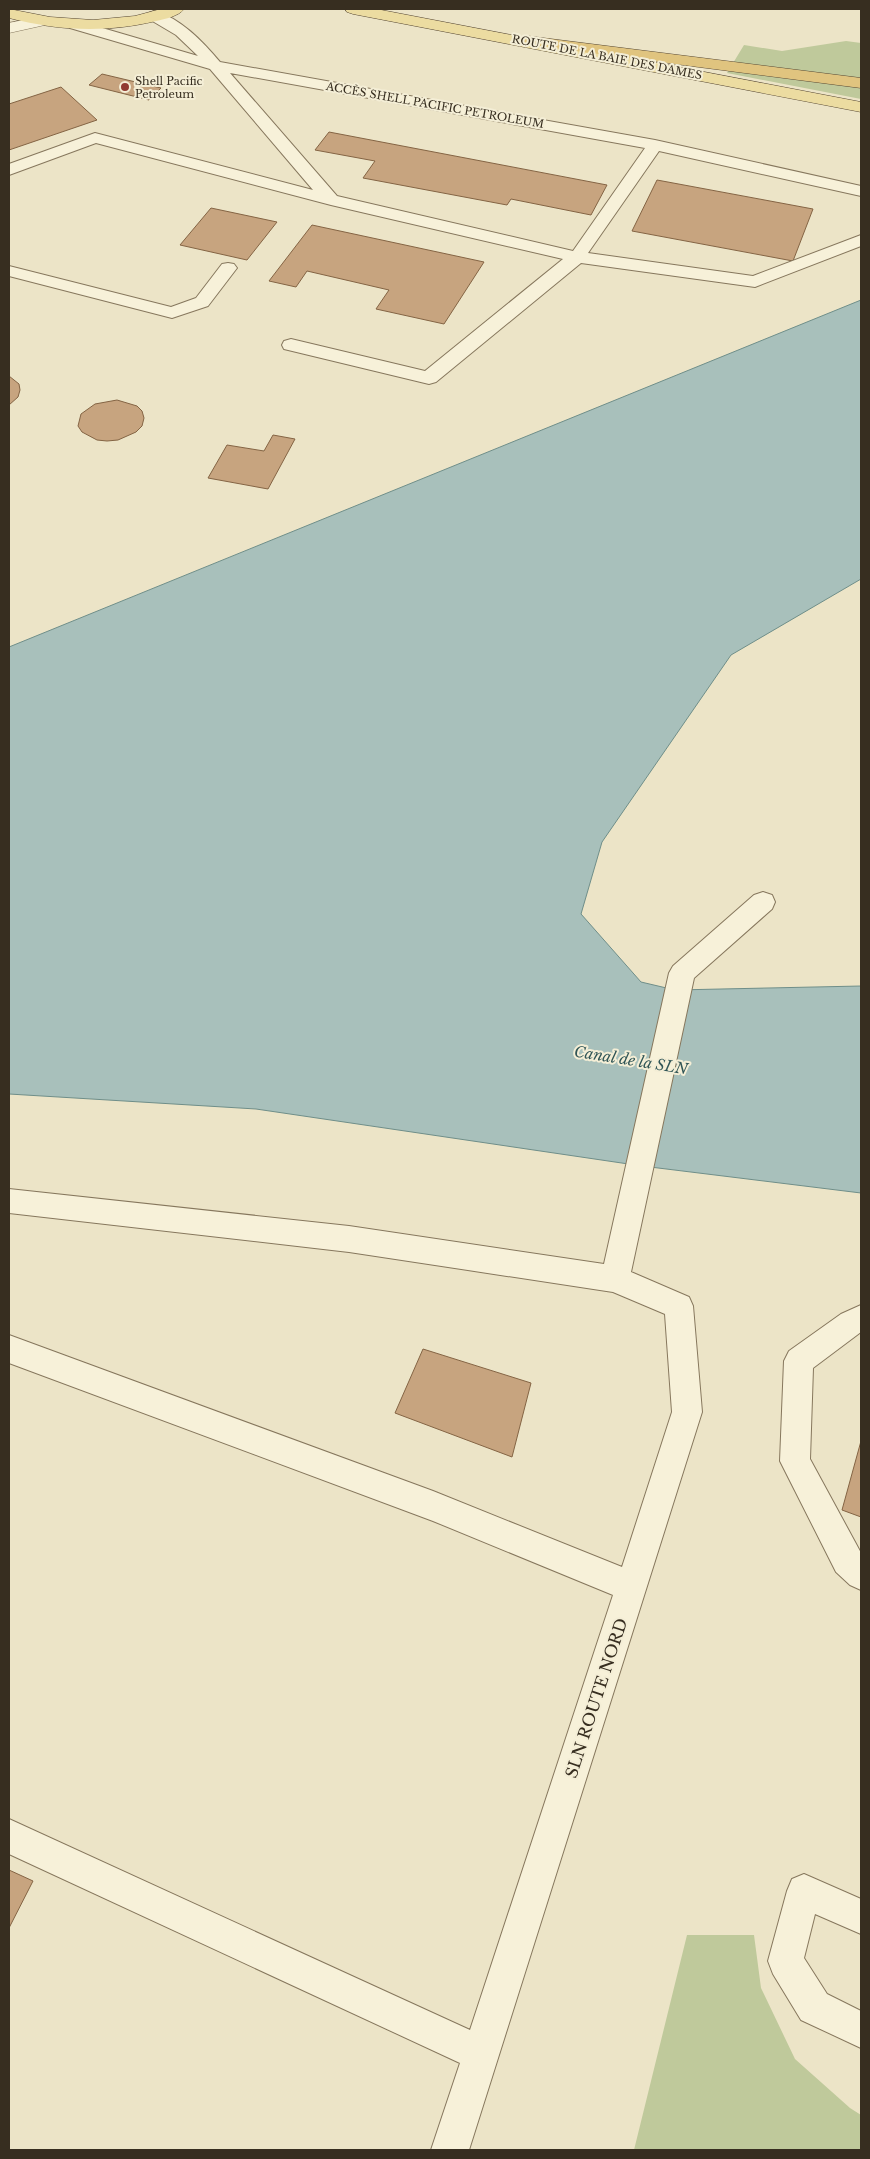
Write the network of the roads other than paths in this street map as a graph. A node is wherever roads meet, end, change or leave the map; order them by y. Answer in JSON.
{"nodes":[{"id":1,"x":177,"y":9,"type":"edge"},
{"id":2,"x":354,"y":9,"type":"edge"},
{"id":3,"x":9,"y":14,"type":"edge"},
{"id":4,"x":154,"y":16,"type":"junction"},
{"id":5,"x":39,"y":22,"type":"junction"},
{"id":6,"x":75,"y":25,"type":"junction"},
{"id":7,"x":9,"y":28,"type":"edge"},
{"id":8,"x":528,"y":42,"type":"junction"},
{"id":9,"x":216,"y":66,"type":"junction"},
{"id":10,"x":861,"y":83,"type":"edge"},
{"id":11,"x":861,"y":108,"type":"edge"},
{"id":12,"x":655,"y":145,"type":"junction"},
{"id":13,"x":9,"y":170,"type":"edge"},
{"id":14,"x":861,"y":191,"type":"edge"},
{"id":15,"x":331,"y":200,"type":"junction"},
{"id":16,"x":861,"y":240,"type":"edge"},
{"id":17,"x":577,"y":257,"type":"junction"},
{"id":18,"x":228,"y":268,"type":"dead end"},
{"id":19,"x":9,"y":271,"type":"edge"},
{"id":20,"x":291,"y":345,"type":"dead end"},
{"id":21,"x":763,"y":902,"type":"dead end"},
{"id":22,"x":9,"y":1201,"type":"edge"},
{"id":23,"x":615,"y":1279,"type":"junction"},
{"id":24,"x":861,"y":1318,"type":"edge"},
{"id":25,"x":9,"y":1349,"type":"edge"},
{"id":26,"x":861,"y":1574,"type":"edge"},
{"id":27,"x":632,"y":1587,"type":"junction"},
{"id":28,"x":9,"y":1836,"type":"edge"},
{"id":29,"x":861,"y":1917,"type":"edge"},
{"id":30,"x":861,"y":2030,"type":"edge"},
{"id":31,"x":481,"y":2054,"type":"junction"},
{"id":32,"x":450,"y":2150,"type":"edge"}],
"edges":[{"from":1,"to":4,"type":"main road"},
{"from":2,"to":8,"type":"main road","name":"ROUTE DE LA BAIE DES DAMES"},
{"from":3,"to":5,"type":"main road"},
{"from":4,"to":6,"type":"main road"},
{"from":4,"to":9,"type":"lane"},
{"from":5,"to":6,"type":"main road"},
{"from":5,"to":7,"type":"street"},
{"from":6,"to":9,"type":"lane","name":"ACCÈS SHELL PACIFIC PETROLEUM"},
{"from":8,"to":10,"type":"highway"},
{"from":8,"to":11,"type":"main road","name":"ROUTE DE LA BAIE DES DAMES"},
{"from":9,"to":12,"type":"lane","name":"ACCÈS SHELL PACIFIC PETROLEUM"},
{"from":9,"to":15,"type":"lane"},
{"from":12,"to":14,"type":"lane","name":"ACCÈS SHELL PACIFIC PETROLEUM"},
{"from":12,"to":17,"type":"lane"},
{"from":13,"to":15,"type":"lane"},
{"from":15,"to":17,"type":"lane"},
{"from":16,"to":17,"type":"lane"},
{"from":17,"to":20,"type":"lane"},
{"from":18,"to":19,"type":"lane"},
{"from":21,"to":23,"type":"lane"},
{"from":22,"to":23,"type":"lane"},
{"from":23,"to":27,"type":"lane","name":"SLN ROUTE NORD"},
{"from":24,"to":26,"type":"lane"},
{"from":25,"to":27,"type":"lane"},
{"from":27,"to":31,"type":"lane","name":"SLN ROUTE NORD"},
{"from":28,"to":31,"type":"lane"},
{"from":29,"to":30,"type":"lane"},
{"from":31,"to":32,"type":"lane","name":"SLN ROUTE NORD"}]}
